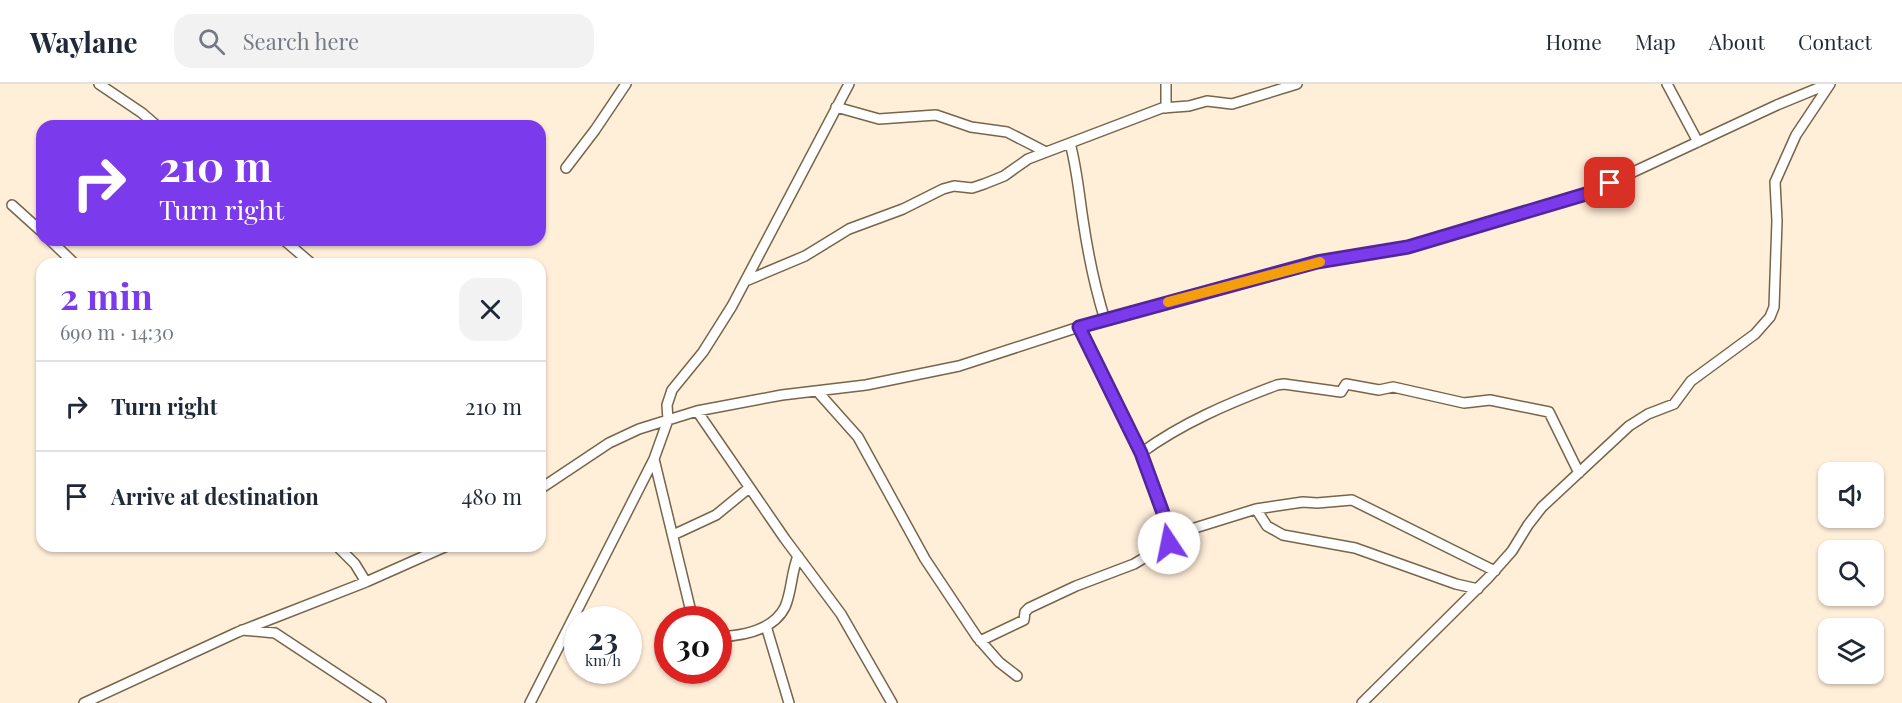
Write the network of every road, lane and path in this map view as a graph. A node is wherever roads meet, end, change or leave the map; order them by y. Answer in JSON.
{"nodes":[{"id":1,"x":99,"y":84,"type":"edge"},
{"id":2,"x":626,"y":84,"type":"edge"},
{"id":3,"x":849,"y":84,"type":"edge"},
{"id":4,"x":1166,"y":84,"type":"edge"},
{"id":5,"x":1297,"y":84,"type":"edge"},
{"id":6,"x":1667,"y":84,"type":"edge"},
{"id":7,"x":1829,"y":84,"type":"edge"},
{"id":8,"x":836,"y":107,"type":"junction"},
{"id":9,"x":1166,"y":108,"type":"junction"},
{"id":10,"x":150,"y":120,"type":"edge"},
{"id":11,"x":1698,"y":142,"type":"junction"},
{"id":12,"x":1070,"y":143,"type":"junction"},
{"id":13,"x":1046,"y":152,"type":"junction"},
{"id":14,"x":566,"y":168,"type":"dead end"},
{"id":15,"x":12,"y":205,"type":"dead end"},
{"id":16,"x":36,"y":227,"type":"edge"},
{"id":17,"x":56,"y":246,"type":"edge"},
{"id":18,"x":291,"y":246,"type":"edge"},
{"id":19,"x":69,"y":258,"type":"edge"},
{"id":20,"x":305,"y":258,"type":"edge"},
{"id":21,"x":748,"y":280,"type":"junction"},
{"id":22,"x":1105,"y":320,"type":"junction"},
{"id":23,"x":1079,"y":327,"type":"junction"},
{"id":24,"x":817,"y":391,"type":"junction"},
{"id":25,"x":697,"y":411,"type":"junction"},
{"id":26,"x":668,"y":420,"type":"junction"},
{"id":27,"x":1141,"y":453,"type":"junction"},
{"id":28,"x":654,"y":459,"type":"junction"},
{"id":29,"x":1579,"y":473,"type":"junction"},
{"id":30,"x":546,"y":482,"type":"edge"},
{"id":31,"x":749,"y":488,"type":"junction"},
{"id":32,"x":1256,"y":509,"type":"junction"},
{"id":33,"x":673,"y":535,"type":"junction"},
{"id":34,"x":1169,"y":536,"type":"junction"},
{"id":35,"x":343,"y":552,"type":"edge"},
{"id":36,"x":434,"y":552,"type":"edge"},
{"id":37,"x":798,"y":556,"type":"junction"},
{"id":38,"x":1495,"y":571,"type":"junction"},
{"id":39,"x":366,"y":582,"type":"junction"},
{"id":40,"x":1478,"y":589,"type":"junction"},
{"id":41,"x":690,"y":606,"type":"edge"},
{"id":42,"x":766,"y":626,"type":"junction"},
{"id":43,"x":242,"y":630,"type":"junction"},
{"id":44,"x":732,"y":635,"type":"edge"},
{"id":45,"x":981,"y":641,"type":"junction"},
{"id":46,"x":1017,"y":676,"type":"dead end"},
{"id":47,"x":890,"y":702,"type":"edge"},
{"id":48,"x":84,"y":703,"type":"edge"},
{"id":49,"x":381,"y":703,"type":"edge"},
{"id":50,"x":530,"y":703,"type":"edge"},
{"id":51,"x":789,"y":703,"type":"edge"},
{"id":52,"x":1362,"y":703,"type":"edge"}],
"edges":[{"from":1,"to":10,"type":"street"},
{"from":2,"to":14,"type":"street"},
{"from":3,"to":8,"type":"street"},
{"from":4,"to":9,"type":"street"},
{"from":5,"to":9,"type":"street"},
{"from":6,"to":11,"type":"street"},
{"from":7,"to":11,"type":"street"},
{"from":7,"to":29,"type":"street"},
{"from":8,"to":13,"type":"street"},
{"from":8,"to":21,"type":"street"},
{"from":9,"to":12,"type":"street"},
{"from":11,"to":22,"type":"street"},
{"from":12,"to":13,"type":"street"},
{"from":12,"to":22,"type":"street"},
{"from":13,"to":21,"type":"street"},
{"from":15,"to":16,"type":"street"},
{"from":17,"to":19,"type":"street"},
{"from":18,"to":20,"type":"street"},
{"from":21,"to":26,"type":"street"},
{"from":22,"to":23,"type":"street"},
{"from":23,"to":24,"type":"street"},
{"from":23,"to":27,"type":"street"},
{"from":24,"to":25,"type":"street"},
{"from":24,"to":45,"type":"street"},
{"from":25,"to":26,"type":"street"},
{"from":25,"to":31,"type":"street"},
{"from":26,"to":28,"type":"street"},
{"from":26,"to":30,"type":"street"},
{"from":27,"to":29,"type":"street"},
{"from":27,"to":34,"type":"street"},
{"from":28,"to":33,"type":"street"},
{"from":28,"to":50,"type":"street"},
{"from":29,"to":38,"type":"street"},
{"from":31,"to":33,"type":"street"},
{"from":31,"to":37,"type":"street"},
{"from":32,"to":34,"type":"street"},
{"from":32,"to":38,"type":"street"},
{"from":32,"to":40,"type":"street"},
{"from":33,"to":41,"type":"street"},
{"from":34,"to":45,"type":"street"},
{"from":35,"to":39,"type":"street"},
{"from":36,"to":39,"type":"street"},
{"from":37,"to":42,"type":"street"},
{"from":37,"to":47,"type":"street"},
{"from":38,"to":40,"type":"street"},
{"from":39,"to":43,"type":"street"},
{"from":40,"to":52,"type":"street"},
{"from":42,"to":44,"type":"street"},
{"from":42,"to":51,"type":"street"},
{"from":43,"to":48,"type":"street"},
{"from":43,"to":49,"type":"street"},
{"from":45,"to":46,"type":"street"}]}
